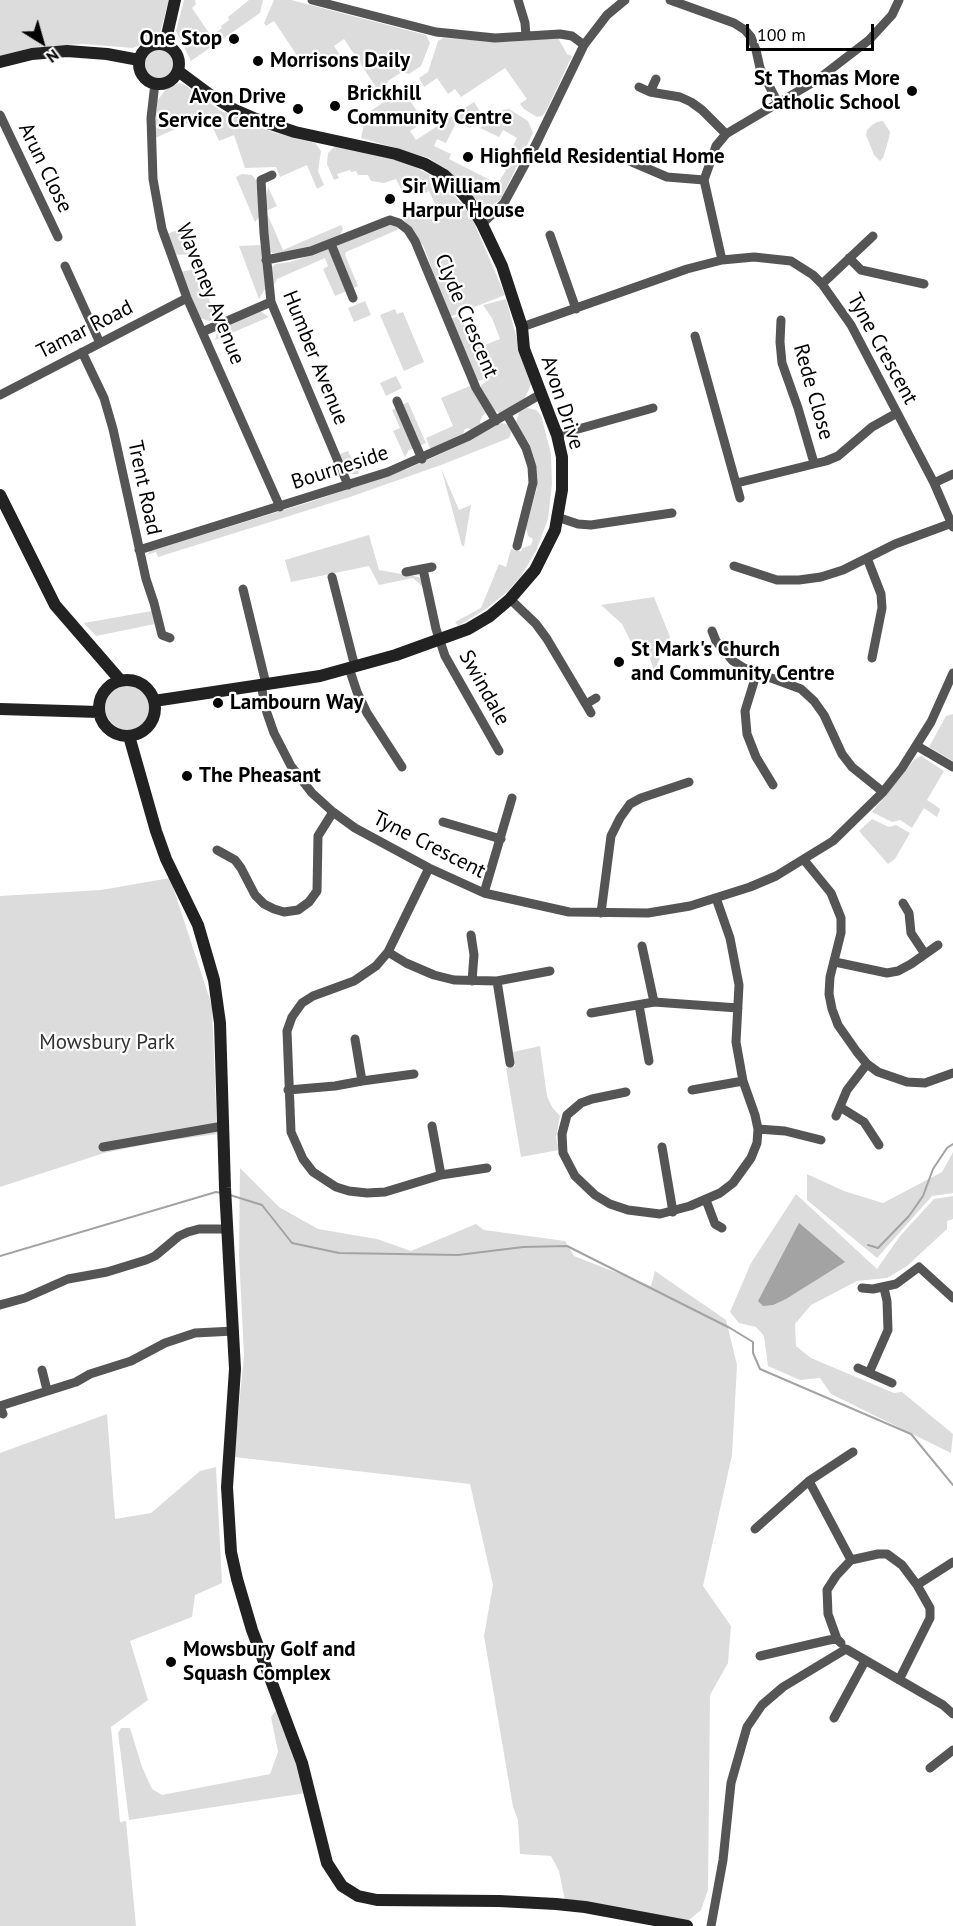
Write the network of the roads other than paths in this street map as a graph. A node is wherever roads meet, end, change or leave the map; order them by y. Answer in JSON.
{"nodes":[{"id":1,"x":175,"y":0,"type":"edge"},
{"id":2,"x":312,"y":0,"type":"edge"},
{"id":3,"x":518,"y":0,"type":"edge"},
{"id":4,"x":625,"y":0,"type":"edge"},
{"id":5,"x":670,"y":0,"type":"edge"},
{"id":6,"x":899,"y":0,"type":"edge"},
{"id":7,"x":526,"y":36,"type":"junction"},
{"id":8,"x":165,"y":44,"type":"junction"},
{"id":9,"x":584,"y":45,"type":"junction"},
{"id":10,"x":140,"y":60,"type":"junction"},
{"id":11,"x":0,"y":62,"type":"edge"},
{"id":12,"x":178,"y":71,"type":"junction"},
{"id":13,"x":656,"y":79,"type":"dead end"},
{"id":14,"x":155,"y":83,"type":"junction"},
{"id":15,"x":639,"y":87,"type":"dead end"},
{"id":16,"x":650,"y":92,"type":"junction"},
{"id":17,"x":777,"y":103,"type":"junction"},
{"id":18,"x":0,"y":115,"type":"edge"},
{"id":19,"x":726,"y":134,"type":"junction"},
{"id":20,"x":618,"y":156,"type":"dead end"},
{"id":21,"x":628,"y":161,"type":"junction"},
{"id":22,"x":623,"y":171,"type":"dead end"},
{"id":23,"x":272,"y":175,"type":"dead end"},
{"id":24,"x":704,"y":180,"type":"junction"},
{"id":25,"x":482,"y":224,"type":"junction"},
{"id":26,"x":550,"y":235,"type":"dead end"},
{"id":27,"x":873,"y":236,"type":"dead end"},
{"id":28,"x":58,"y":237,"type":"dead end"},
{"id":29,"x":330,"y":244,"type":"junction"},
{"id":30,"x":849,"y":258,"type":"junction"},
{"id":31,"x":266,"y":260,"type":"junction"},
{"id":32,"x":722,"y":260,"type":"junction"},
{"id":33,"x":65,"y":266,"type":"dead end"},
{"id":34,"x":822,"y":284,"type":"junction"},
{"id":35,"x":924,"y":284,"type":"dead end"},
{"id":36,"x":187,"y":298,"type":"junction"},
{"id":37,"x":353,"y":298,"type":"dead end"},
{"id":38,"x":271,"y":302,"type":"junction"},
{"id":39,"x":576,"y":309,"type":"junction"},
{"id":40,"x":522,"y":327,"type":"junction"},
{"id":41,"x":792,"y":330,"type":"dead end"},
{"id":42,"x":202,"y":332,"type":"junction"},
{"id":43,"x":695,"y":336,"type":"dead end"},
{"id":44,"x":100,"y":343,"type":"junction"},
{"id":45,"x":82,"y":352,"type":"junction"},
{"id":46,"x":542,"y":394,"type":"junction"},
{"id":47,"x":0,"y":395,"type":"edge"},
{"id":48,"x":397,"y":401,"type":"dead end"},
{"id":49,"x":653,"y":408,"type":"dead end"},
{"id":50,"x":897,"y":413,"type":"junction"},
{"id":51,"x":507,"y":414,"type":"junction"},
{"id":52,"x":495,"y":421,"type":"junction"},
{"id":53,"x":557,"y":435,"type":"junction"},
{"id":54,"x":422,"y":459,"type":"junction"},
{"id":55,"x":814,"y":463,"type":"junction"},
{"id":56,"x":953,"y":474,"type":"edge"},
{"id":57,"x":737,"y":483,"type":"junction"},
{"id":58,"x":934,"y":483,"type":"junction"},
{"id":59,"x":348,"y":485,"type":"junction"},
{"id":60,"x":0,"y":495,"type":"edge"},
{"id":61,"x":740,"y":498,"type":"dead end"},
{"id":62,"x":280,"y":507,"type":"junction"},
{"id":63,"x":672,"y":513,"type":"dead end"},
{"id":64,"x":557,"y":517,"type":"junction"},
{"id":65,"x":952,"y":525,"type":"edge"},
{"id":66,"x":517,"y":546,"type":"dead end"},
{"id":67,"x":139,"y":550,"type":"junction"},
{"id":68,"x":867,"y":558,"type":"junction"},
{"id":69,"x":734,"y":567,"type":"dead end"},
{"id":70,"x":406,"y":572,"type":"dead end"},
{"id":71,"x":332,"y":578,"type":"dead end"},
{"id":72,"x":243,"y":589,"type":"dead end"},
{"id":73,"x":510,"y":599,"type":"junction"},
{"id":74,"x":712,"y":631,"type":"dead end"},
{"id":75,"x":162,"y":639,"type":"dead end"},
{"id":76,"x":440,"y":640,"type":"junction"},
{"id":77,"x":872,"y":658,"type":"dead end"},
{"id":78,"x":352,"y":668,"type":"junction"},
{"id":79,"x":756,"y":672,"type":"junction"},
{"id":80,"x":953,"y":673,"type":"edge"},
{"id":81,"x":120,"y":680,"type":"junction"},
{"id":82,"x":264,"y":684,"type":"junction"},
{"id":83,"x":596,"y":698,"type":"dead end"},
{"id":84,"x":154,"y":701,"type":"junction"},
{"id":85,"x":0,"y":710,"type":"edge"},
{"id":86,"x":99,"y":712,"type":"junction"},
{"id":87,"x":129,"y":736,"type":"junction"},
{"id":88,"x":917,"y":746,"type":"junction"},
{"id":89,"x":500,"y":751,"type":"dead end"},
{"id":90,"x":402,"y":767,"type":"dead end"},
{"id":91,"x":953,"y":767,"type":"edge"},
{"id":92,"x":689,"y":782,"type":"dead end"},
{"id":93,"x":773,"y":785,"type":"dead end"},
{"id":94,"x":883,"y":792,"type":"junction"},
{"id":95,"x":512,"y":798,"type":"dead end"},
{"id":96,"x":333,"y":813,"type":"junction"},
{"id":97,"x":443,"y":822,"type":"dead end"},
{"id":98,"x":501,"y":839,"type":"junction"},
{"id":99,"x":217,"y":850,"type":"dead end"},
{"id":100,"x":804,"y":860,"type":"junction"},
{"id":101,"x":429,"y":868,"type":"junction"},
{"id":102,"x":484,"y":893,"type":"junction"},
{"id":103,"x":716,"y":898,"type":"junction"},
{"id":104,"x":903,"y":903,"type":"dead end"},
{"id":105,"x":601,"y":913,"type":"junction"},
{"id":106,"x":471,"y":935,"type":"dead end"},
{"id":107,"x":938,"y":945,"type":"dead end"},
{"id":108,"x":642,"y":946,"type":"dead end"},
{"id":109,"x":388,"y":952,"type":"junction"},
{"id":110,"x":926,"y":954,"type":"junction"},
{"id":111,"x":835,"y":963,"type":"junction"},
{"id":112,"x":550,"y":970,"type":"dead end"},
{"id":113,"x":472,"y":981,"type":"junction"},
{"id":114,"x":497,"y":981,"type":"junction"},
{"id":115,"x":654,"y":1002,"type":"junction"},
{"id":116,"x":639,"y":1005,"type":"junction"},
{"id":117,"x":738,"y":1008,"type":"junction"},
{"id":118,"x":591,"y":1013,"type":"dead end"},
{"id":119,"x":355,"y":1039,"type":"dead end"},
{"id":120,"x":649,"y":1061,"type":"dead end"},
{"id":121,"x":510,"y":1063,"type":"dead end"},
{"id":122,"x":867,"y":1064,"type":"junction"},
{"id":123,"x":953,"y":1073,"type":"edge"},
{"id":124,"x":414,"y":1074,"type":"dead end"},
{"id":125,"x":362,"y":1081,"type":"junction"},
{"id":126,"x":743,"y":1081,"type":"junction"},
{"id":127,"x":288,"y":1090,"type":"junction"},
{"id":128,"x":692,"y":1090,"type":"dead end"},
{"id":129,"x":626,"y":1092,"type":"dead end"},
{"id":130,"x":223,"y":1126,"type":"junction"},
{"id":131,"x":432,"y":1126,"type":"dead end"},
{"id":132,"x":758,"y":1129,"type":"junction"},
{"id":133,"x":821,"y":1140,"type":"dead end"},
{"id":134,"x":879,"y":1145,"type":"dead end"},
{"id":135,"x":662,"y":1147,"type":"dead end"},
{"id":136,"x":103,"y":1148,"type":"dead end"},
{"id":137,"x":487,"y":1168,"type":"dead end"},
{"id":138,"x":441,"y":1175,"type":"junction"},
{"id":139,"x":706,"y":1200,"type":"junction"},
{"id":140,"x":673,"y":1212,"type":"junction"},
{"id":141,"x":715,"y":1226,"type":"dead end"},
{"id":142,"x":227,"y":1229,"type":"junction"},
{"id":143,"x":862,"y":1288,"type":"dead end"},
{"id":144,"x":884,"y":1288,"type":"junction"},
{"id":145,"x":953,"y":1298,"type":"edge"},
{"id":146,"x":1,"y":1307,"type":"edge"},
{"id":147,"x":234,"y":1331,"type":"junction"},
{"id":148,"x":858,"y":1368,"type":"dead end"},
{"id":149,"x":42,"y":1370,"type":"dead end"},
{"id":150,"x":869,"y":1373,"type":"junction"},
{"id":151,"x":892,"y":1383,"type":"dead end"},
{"id":152,"x":47,"y":1390,"type":"junction"},
{"id":153,"x":3,"y":1414,"type":"dead end"},
{"id":154,"x":853,"y":1452,"type":"dead end"},
{"id":155,"x":809,"y":1481,"type":"junction"},
{"id":156,"x":756,"y":1529,"type":"dead end"},
{"id":157,"x":851,"y":1560,"type":"junction"},
{"id":158,"x":953,"y":1562,"type":"edge"},
{"id":159,"x":917,"y":1585,"type":"junction"},
{"id":160,"x":837,"y":1639,"type":"junction"},
{"id":161,"x":846,"y":1649,"type":"junction"},
{"id":162,"x":760,"y":1656,"type":"dead end"},
{"id":163,"x":865,"y":1661,"type":"junction"},
{"id":164,"x":898,"y":1680,"type":"junction"},
{"id":165,"x":953,"y":1714,"type":"edge"},
{"id":166,"x":834,"y":1718,"type":"dead end"},
{"id":167,"x":953,"y":1750,"type":"edge"},
{"id":168,"x":930,"y":1768,"type":"dead end"},
{"id":169,"x":687,"y":1926,"type":"edge"},
{"id":170,"x":711,"y":1926,"type":"edge"}],
"edges":[{"from":1,"to":8,"type":"main road"},
{"from":2,"to":7,"type":"street"},
{"from":3,"to":7,"type":"street"},
{"from":4,"to":9,"type":"street"},
{"from":5,"to":17,"type":"street"},
{"from":6,"to":17,"type":"street"},
{"from":7,"to":9,"type":"street"},
{"from":8,"to":10,"type":"main road"},
{"from":8,"to":12,"type":"main road"},
{"from":9,"to":25,"type":"street"},
{"from":10,"to":11,"type":"main road"},
{"from":10,"to":14,"type":"main road"},
{"from":12,"to":14,"type":"main road"},
{"from":12,"to":25,"type":"main road","name":"Avon Drive"},
{"from":13,"to":16,"type":"street"},
{"from":14,"to":36,"type":"street","name":"Waveney Avenue"},
{"from":15,"to":16,"type":"street"},
{"from":16,"to":19,"type":"street"},
{"from":17,"to":19,"type":"street"},
{"from":18,"to":28,"type":"street","name":"Arun Close"},
{"from":19,"to":24,"type":"street"},
{"from":20,"to":21,"type":"street"},
{"from":21,"to":22,"type":"street"},
{"from":21,"to":24,"type":"street"},
{"from":23,"to":31,"type":"street","name":"Humber Avenue"},
{"from":24,"to":32,"type":"street"},
{"from":25,"to":40,"type":"main road","name":"Avon Drive"},
{"from":26,"to":39,"type":"street"},
{"from":27,"to":30,"type":"street"},
{"from":29,"to":31,"type":"street","name":"Clyde Crescent"},
{"from":29,"to":37,"type":"street"},
{"from":29,"to":52,"type":"street","name":"Clyde Crescent"},
{"from":30,"to":34,"type":"street"},
{"from":30,"to":35,"type":"street"},
{"from":31,"to":38,"type":"street","name":"Humber Avenue"},
{"from":32,"to":34,"type":"street","name":"Tyne Crescent"},
{"from":32,"to":39,"type":"street","name":"Tyne Crescent"},
{"from":33,"to":44,"type":"street"},
{"from":34,"to":50,"type":"street","name":"Tyne Crescent"},
{"from":36,"to":42,"type":"street","name":"Waveney Avenue"},
{"from":36,"to":44,"type":"street","name":"Tamar Road"},
{"from":38,"to":42,"type":"street"},
{"from":38,"to":59,"type":"street","name":"Humber Avenue"},
{"from":39,"to":40,"type":"street","name":"Tyne Crescent"},
{"from":40,"to":46,"type":"main road","name":"Avon Drive"},
{"from":41,"to":55,"type":"street","name":"Rede Close"},
{"from":42,"to":62,"type":"street","name":"Waveney Avenue"},
{"from":43,"to":57,"type":"street"},
{"from":44,"to":45,"type":"street","name":"Tamar Road"},
{"from":45,"to":47,"type":"street","name":"Tamar Road"},
{"from":45,"to":67,"type":"street","name":"Trent Road"},
{"from":46,"to":51,"type":"street","name":"Bourneside"},
{"from":46,"to":53,"type":"main road","name":"Avon Drive"},
{"from":48,"to":54,"type":"street"},
{"from":49,"to":53,"type":"street"},
{"from":50,"to":55,"type":"street"},
{"from":50,"to":58,"type":"street","name":"Tyne Crescent"},
{"from":51,"to":52,"type":"street","name":"Bourneside"},
{"from":51,"to":66,"type":"street"},
{"from":52,"to":54,"type":"street","name":"Bourneside"},
{"from":53,"to":64,"type":"main road","name":"Avon Drive"},
{"from":54,"to":59,"type":"street","name":"Bourneside"},
{"from":55,"to":57,"type":"street"},
{"from":56,"to":58,"type":"street"},
{"from":57,"to":61,"type":"street"},
{"from":58,"to":65,"type":"street","name":"Tyne Crescent"},
{"from":59,"to":62,"type":"street","name":"Bourneside"},
{"from":60,"to":81,"type":"main road"},
{"from":62,"to":67,"type":"street","name":"Bourneside"},
{"from":63,"to":64,"type":"street"},
{"from":64,"to":73,"type":"main road","name":"Avon Drive"},
{"from":65,"to":68,"type":"street"},
{"from":67,"to":75,"type":"street","name":"Trent Road"},
{"from":68,"to":69,"type":"street"},
{"from":68,"to":77,"type":"street"},
{"from":70,"to":76,"type":"street","name":"Swindale"},
{"from":71,"to":78,"type":"street"},
{"from":72,"to":82,"type":"street"},
{"from":73,"to":76,"type":"main road","name":"Avon Drive"},
{"from":73,"to":83,"type":"street"},
{"from":74,"to":79,"type":"street"},
{"from":76,"to":78,"type":"main road","name":"Avon Drive"},
{"from":76,"to":89,"type":"street","name":"Swindale"},
{"from":78,"to":82,"type":"main road","name":"Avon Drive"},
{"from":78,"to":90,"type":"street"},
{"from":79,"to":93,"type":"street"},
{"from":79,"to":94,"type":"street"},
{"from":80,"to":88,"type":"street","name":"Tyne Crescent"},
{"from":81,"to":84,"type":"main road"},
{"from":81,"to":86,"type":"main road"},
{"from":82,"to":84,"type":"main road","name":"Avon Drive"},
{"from":82,"to":96,"type":"street","name":"Tyne Crescent"},
{"from":84,"to":87,"type":"main road"},
{"from":85,"to":86,"type":"main road"},
{"from":86,"to":87,"type":"main road"},
{"from":87,"to":130,"type":"main road"},
{"from":88,"to":91,"type":"street"},
{"from":88,"to":94,"type":"street","name":"Tyne Crescent"},
{"from":92,"to":105,"type":"street"},
{"from":94,"to":100,"type":"street","name":"Tyne Crescent"},
{"from":95,"to":98,"type":"street"},
{"from":96,"to":99,"type":"street"},
{"from":96,"to":101,"type":"street","name":"Tyne Crescent"},
{"from":97,"to":98,"type":"street"},
{"from":98,"to":102,"type":"street"},
{"from":100,"to":103,"type":"street","name":"Tyne Crescent"},
{"from":100,"to":111,"type":"street"},
{"from":101,"to":102,"type":"street","name":"Tyne Crescent"},
{"from":101,"to":109,"type":"street"},
{"from":102,"to":105,"type":"street","name":"Tyne Crescent"},
{"from":103,"to":105,"type":"street","name":"Tyne Crescent"},
{"from":103,"to":117,"type":"street"},
{"from":104,"to":110,"type":"street"},
{"from":106,"to":113,"type":"street"},
{"from":107,"to":110,"type":"street"},
{"from":108,"to":115,"type":"street"},
{"from":109,"to":113,"type":"street"},
{"from":109,"to":127,"type":"street"},
{"from":110,"to":111,"type":"street"},
{"from":111,"to":122,"type":"street"},
{"from":112,"to":114,"type":"street"},
{"from":113,"to":114,"type":"street"},
{"from":114,"to":121,"type":"street"},
{"from":115,"to":116,"type":"street"},
{"from":115,"to":117,"type":"street"},
{"from":116,"to":118,"type":"street"},
{"from":116,"to":120,"type":"street"},
{"from":117,"to":126,"type":"street"},
{"from":119,"to":125,"type":"street"},
{"from":122,"to":123,"type":"street"},
{"from":122,"to":134,"type":"street"},
{"from":124,"to":125,"type":"street"},
{"from":125,"to":127,"type":"street"},
{"from":126,"to":128,"type":"street"},
{"from":126,"to":132,"type":"street"},
{"from":127,"to":138,"type":"street"},
{"from":129,"to":140,"type":"street"},
{"from":130,"to":136,"type":"street"},
{"from":130,"to":142,"type":"main road"},
{"from":131,"to":138,"type":"street"},
{"from":132,"to":133,"type":"street"},
{"from":132,"to":139,"type":"street"},
{"from":135,"to":140,"type":"street"},
{"from":137,"to":138,"type":"street"},
{"from":139,"to":140,"type":"street"},
{"from":139,"to":141,"type":"street"},
{"from":142,"to":146,"type":"street"},
{"from":142,"to":147,"type":"main road"},
{"from":143,"to":144,"type":"street"},
{"from":144,"to":145,"type":"street"},
{"from":144,"to":150,"type":"street"},
{"from":147,"to":152,"type":"street"},
{"from":147,"to":169,"type":"main road"},
{"from":148,"to":150,"type":"street"},
{"from":149,"to":152,"type":"street"},
{"from":150,"to":151,"type":"street"},
{"from":152,"to":153,"type":"street"},
{"from":154,"to":155,"type":"street"},
{"from":155,"to":156,"type":"street"},
{"from":155,"to":157,"type":"street"},
{"from":157,"to":159,"type":"street"},
{"from":157,"to":160,"type":"street"},
{"from":158,"to":159,"type":"street"},
{"from":159,"to":164,"type":"street"},
{"from":160,"to":161,"type":"street"},
{"from":160,"to":162,"type":"street"},
{"from":161,"to":163,"type":"street"},
{"from":161,"to":170,"type":"street"},
{"from":163,"to":164,"type":"street"},
{"from":163,"to":166,"type":"street"},
{"from":164,"to":165,"type":"street"},
{"from":167,"to":168,"type":"street"}]}
